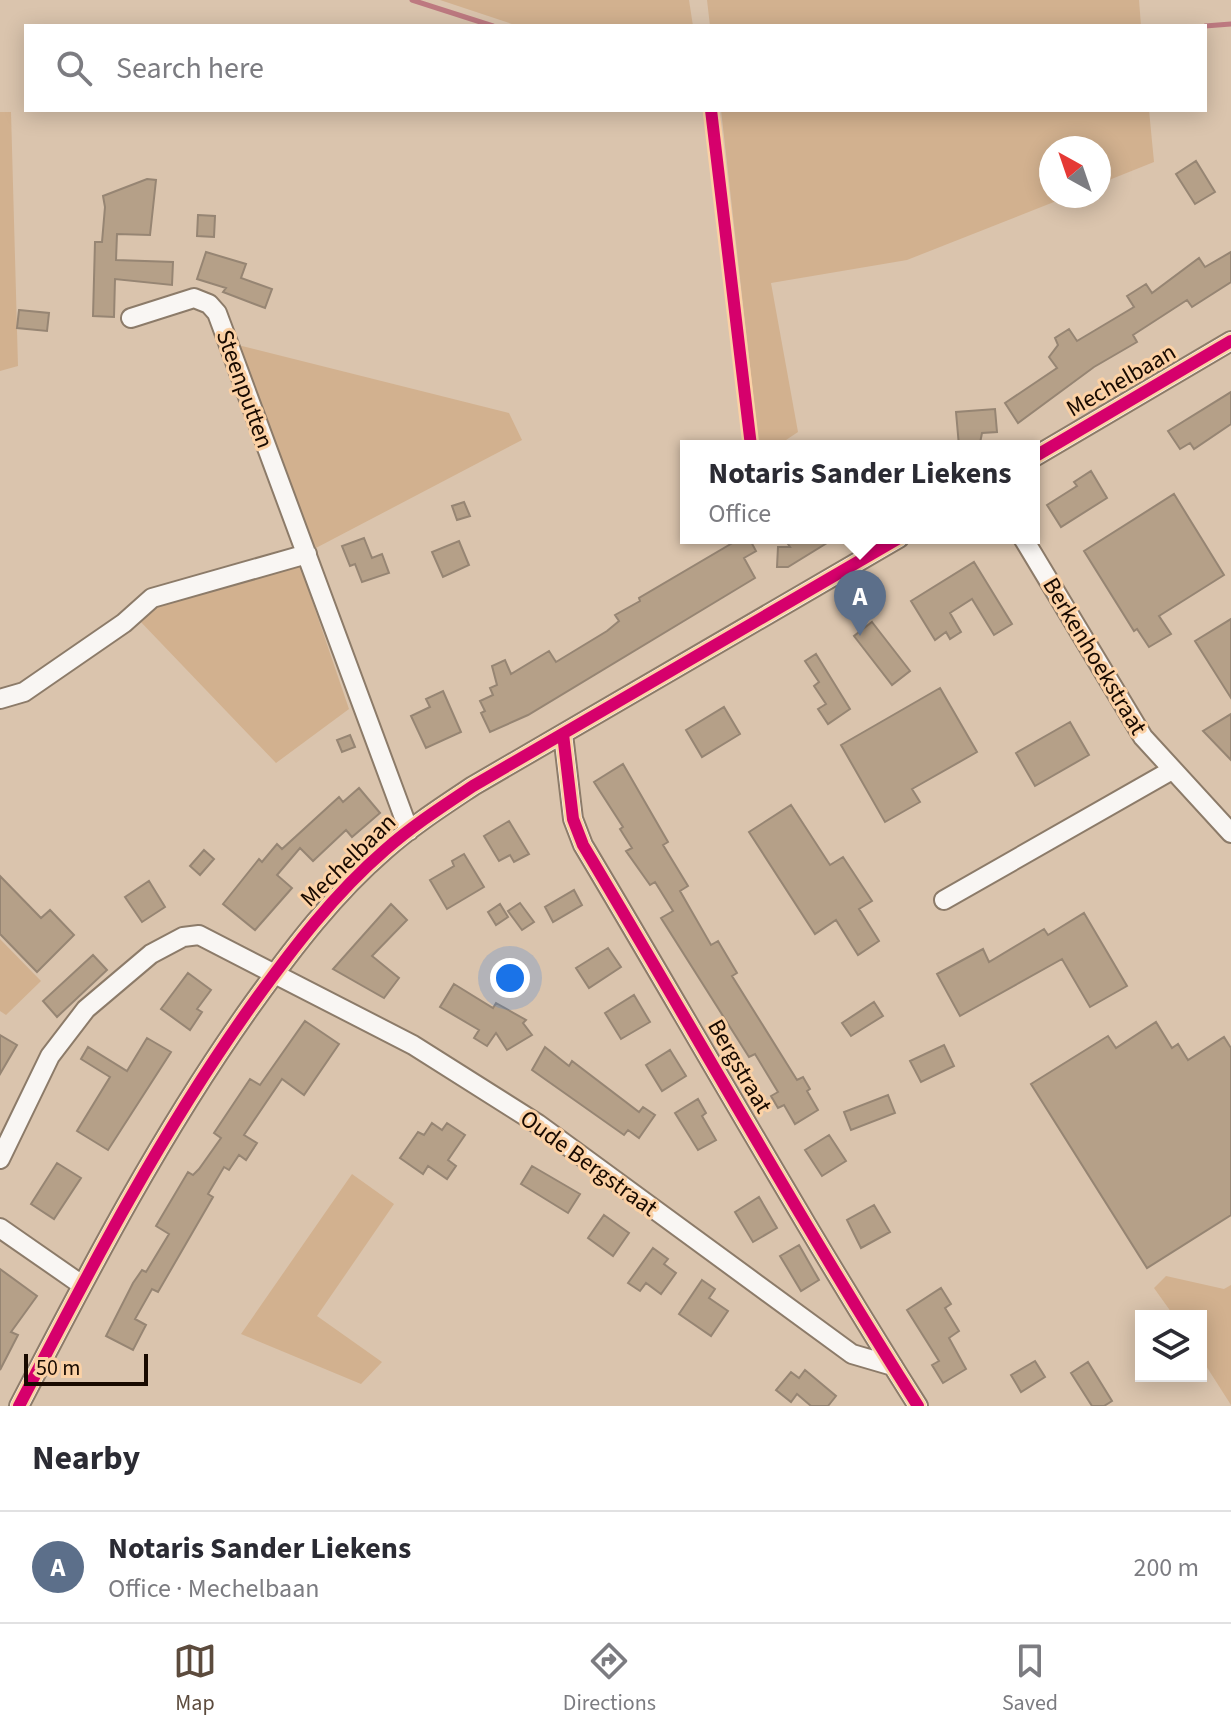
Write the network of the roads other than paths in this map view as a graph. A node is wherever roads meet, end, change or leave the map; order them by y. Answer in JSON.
{"nodes":[{"id":1,"x":131,"y":318,"type":"dead end"},
{"id":2,"x":1231,"y":341,"type":"edge"},
{"id":3,"x":1040,"y":453,"type":"edge"},
{"id":4,"x":889,"y":544,"type":"edge"},
{"id":5,"x":1027,"y":544,"type":"edge"},
{"id":6,"x":307,"y":554,"type":"junction"},
{"id":7,"x":0,"y":699,"type":"edge"},
{"id":8,"x":563,"y":734,"type":"junction"},
{"id":9,"x":1172,"y":770,"type":"junction"},
{"id":10,"x":409,"y":831,"type":"junction"},
{"id":11,"x":1231,"y":833,"type":"edge"},
{"id":12,"x":944,"y":900,"type":"dead end"},
{"id":13,"x":275,"y":973,"type":"junction"},
{"id":14,"x":0,"y":1159,"type":"edge"},
{"id":15,"x":0,"y":1228,"type":"edge"},
{"id":16,"x":82,"y":1285,"type":"junction"},
{"id":17,"x":893,"y":1366,"type":"junction"},
{"id":18,"x":19,"y":1406,"type":"edge"},
{"id":19,"x":918,"y":1406,"type":"edge"}],
"edges":[{"from":1,"to":6,"type":"street","name":"Steenputten"},
{"from":2,"to":3,"type":"street","name":"Mechelbaan"},
{"from":4,"to":8,"type":"street","name":"Mechelbaan"},
{"from":5,"to":9,"type":"street","name":"Berkenhoekstraat"},
{"from":6,"to":7,"type":"street"},
{"from":6,"to":10,"type":"street","name":"Steenputten"},
{"from":8,"to":10,"type":"street","name":"Mechelbaan"},
{"from":8,"to":17,"type":"street","name":"Bergstraat"},
{"from":9,"to":11,"type":"street","name":"Berkenhoekstraat"},
{"from":9,"to":12,"type":"street"},
{"from":10,"to":13,"type":"street","name":"Mechelbaan"},
{"from":13,"to":14,"type":"street"},
{"from":13,"to":16,"type":"street","name":"Mechelbaan"},
{"from":13,"to":17,"type":"street","name":"Oude Bergstraat"},
{"from":15,"to":16,"type":"street"},
{"from":16,"to":18,"type":"street","name":"Mechelbaan"},
{"from":17,"to":19,"type":"street","name":"Bergstraat"}]}
